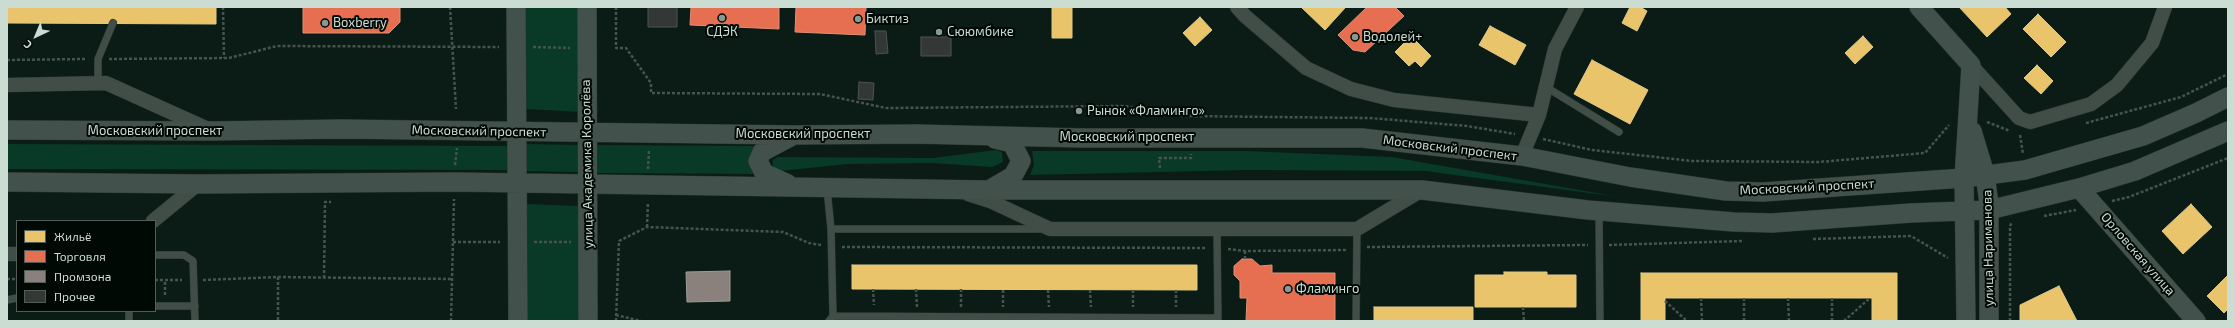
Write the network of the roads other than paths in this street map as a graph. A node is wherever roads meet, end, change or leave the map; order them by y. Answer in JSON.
{"nodes":[{"id":1,"x":516,"y":7,"type":"edge"},
{"id":2,"x":587,"y":7,"type":"edge"},
{"id":3,"x":1238,"y":7,"type":"edge"},
{"id":4,"x":1577,"y":7,"type":"edge"},
{"id":5,"x":1919,"y":7,"type":"edge"},
{"id":6,"x":2165,"y":7,"type":"edge"},
{"id":7,"x":112,"y":24,"type":"dead end"},
{"id":8,"x":1971,"y":65,"type":"junction"},
{"id":9,"x":98,"y":84,"type":"junction"},
{"id":10,"x":7,"y":85,"type":"edge"},
{"id":11,"x":1546,"y":87,"type":"junction"},
{"id":12,"x":2228,"y":97,"type":"edge"},
{"id":13,"x":1539,"y":115,"type":"junction"},
{"id":14,"x":1969,"y":120,"type":"junction"},
{"id":15,"x":7,"y":130,"type":"edge"},
{"id":16,"x":212,"y":131,"type":"junction"},
{"id":17,"x":2228,"y":131,"type":"edge"},
{"id":18,"x":517,"y":132,"type":"junction"},
{"id":19,"x":587,"y":132,"type":"junction"},
{"id":20,"x":1619,"y":132,"type":"dead end"},
{"id":21,"x":793,"y":135,"type":"junction"},
{"id":22,"x":972,"y":135,"type":"junction"},
{"id":23,"x":1522,"y":156,"type":"junction"},
{"id":24,"x":1985,"y":174,"type":"junction"},
{"id":25,"x":1964,"y":178,"type":"junction"},
{"id":26,"x":7,"y":182,"type":"edge"},
{"id":27,"x":198,"y":184,"type":"junction"},
{"id":28,"x":517,"y":184,"type":"junction"},
{"id":29,"x":587,"y":184,"type":"junction"},
{"id":30,"x":793,"y":187,"type":"junction"},
{"id":31,"x":827,"y":187,"type":"junction"},
{"id":32,"x":952,"y":188,"type":"junction"},
{"id":33,"x":2079,"y":188,"type":"junction"},
{"id":34,"x":988,"y":190,"type":"junction"},
{"id":35,"x":1422,"y":190,"type":"junction"},
{"id":36,"x":1599,"y":210,"type":"junction"},
{"id":37,"x":1988,"y":210,"type":"junction"},
{"id":38,"x":1966,"y":211,"type":"junction"},
{"id":39,"x":154,"y":220,"type":"edge"},
{"id":40,"x":832,"y":229,"type":"junction"},
{"id":41,"x":1050,"y":229,"type":"junction"},
{"id":42,"x":1217,"y":229,"type":"junction"},
{"id":43,"x":1357,"y":229,"type":"junction"},
{"id":44,"x":156,"y":254,"type":"edge"},
{"id":45,"x":156,"y":306,"type":"edge"},
{"id":46,"x":195,"y":306,"type":"junction"},
{"id":47,"x":831,"y":319,"type":"edge"},
{"id":48,"x":890,"y":319,"type":"edge"},
{"id":49,"x":1181,"y":319,"type":"edge"},
{"id":50,"x":1218,"y":319,"type":"edge"},
{"id":51,"x":195,"y":321,"type":"edge"},
{"id":52,"x":518,"y":321,"type":"edge"},
{"id":53,"x":588,"y":321,"type":"edge"},
{"id":54,"x":1356,"y":321,"type":"edge"},
{"id":55,"x":1600,"y":321,"type":"edge"},
{"id":56,"x":1966,"y":321,"type":"edge"},
{"id":57,"x":1989,"y":321,"type":"edge"},
{"id":58,"x":2196,"y":321,"type":"edge"}],
"edges":[{"from":1,"to":18,"type":"main road"},
{"from":2,"to":19,"type":"main road","name":"улица Академика Королёва"},
{"from":3,"to":13,"type":"street"},
{"from":4,"to":11,"type":"street"},
{"from":5,"to":8,"type":"main road"},
{"from":6,"to":8,"type":"street"},
{"from":7,"to":9,"type":"lane"},
{"from":8,"to":14,"type":"main road","name":"улица Нариманова"},
{"from":9,"to":10,"type":"street"},
{"from":9,"to":16,"type":"street"},
{"from":11,"to":13,"type":"street"},
{"from":11,"to":20,"type":"lane"},
{"from":12,"to":24,"type":"main road","name":"Московский проспект"},
{"from":13,"to":23,"type":"street"},
{"from":14,"to":24,"type":"main road","name":"улица Нариманова"},
{"from":14,"to":25,"type":"main road","name":"улица Нариманова"},
{"from":15,"to":16,"type":"main road","name":"Московский проспект"},
{"from":16,"to":18,"type":"main road","name":"Московский проспект"},
{"from":17,"to":33,"type":"main road"},
{"from":18,"to":19,"type":"main road","name":"Московский проспект"},
{"from":18,"to":28,"type":"main road"},
{"from":19,"to":21,"type":"main road","name":"Московский проспект"},
{"from":19,"to":29,"type":"main road","name":"улица Академика Королёва"},
{"from":21,"to":22,"type":"main road","name":"Московский проспект"},
{"from":21,"to":30,"type":"main road"},
{"from":22,"to":23,"type":"main road","name":"Московский проспект"},
{"from":22,"to":34,"type":"main road"},
{"from":23,"to":25,"type":"main road","name":"Московский проспект"},
{"from":24,"to":25,"type":"main road","name":"Московский проспект"},
{"from":24,"to":37,"type":"main road","name":"улица Нариманова"},
{"from":25,"to":38,"type":"main road","name":"улица Нариманова"},
{"from":26,"to":27,"type":"main road"},
{"from":27,"to":28,"type":"main road"},
{"from":27,"to":39,"type":"street"},
{"from":28,"to":29,"type":"main road"},
{"from":28,"to":52,"type":"main road"},
{"from":29,"to":30,"type":"main road"},
{"from":29,"to":53,"type":"main road","name":"улица Академика Королёва"},
{"from":30,"to":31,"type":"main road"},
{"from":31,"to":32,"type":"main road"},
{"from":31,"to":40,"type":"lane"},
{"from":32,"to":34,"type":"main road"},
{"from":32,"to":41,"type":"street"},
{"from":33,"to":37,"type":"main road"},
{"from":33,"to":58,"type":"main road","name":"Орловская улица"},
{"from":34,"to":35,"type":"main road"},
{"from":35,"to":36,"type":"main road"},
{"from":35,"to":43,"type":"street"},
{"from":36,"to":38,"type":"main road"},
{"from":36,"to":55,"type":"lane"},
{"from":37,"to":38,"type":"main road"},
{"from":37,"to":57,"type":"main road","name":"улица Нариманова"},
{"from":38,"to":56,"type":"main road","name":"улица Нариманова"},
{"from":40,"to":41,"type":"lane"},
{"from":40,"to":47,"type":"lane"},
{"from":41,"to":42,"type":"street"},
{"from":42,"to":43,"type":"street"},
{"from":42,"to":50,"type":"lane"},
{"from":43,"to":54,"type":"lane"},
{"from":44,"to":46,"type":"lane"},
{"from":45,"to":46,"type":"lane"},
{"from":46,"to":51,"type":"lane"},
{"from":47,"to":48,"type":"lane"},
{"from":48,"to":49,"type":"lane"},
{"from":49,"to":50,"type":"lane"}]}
